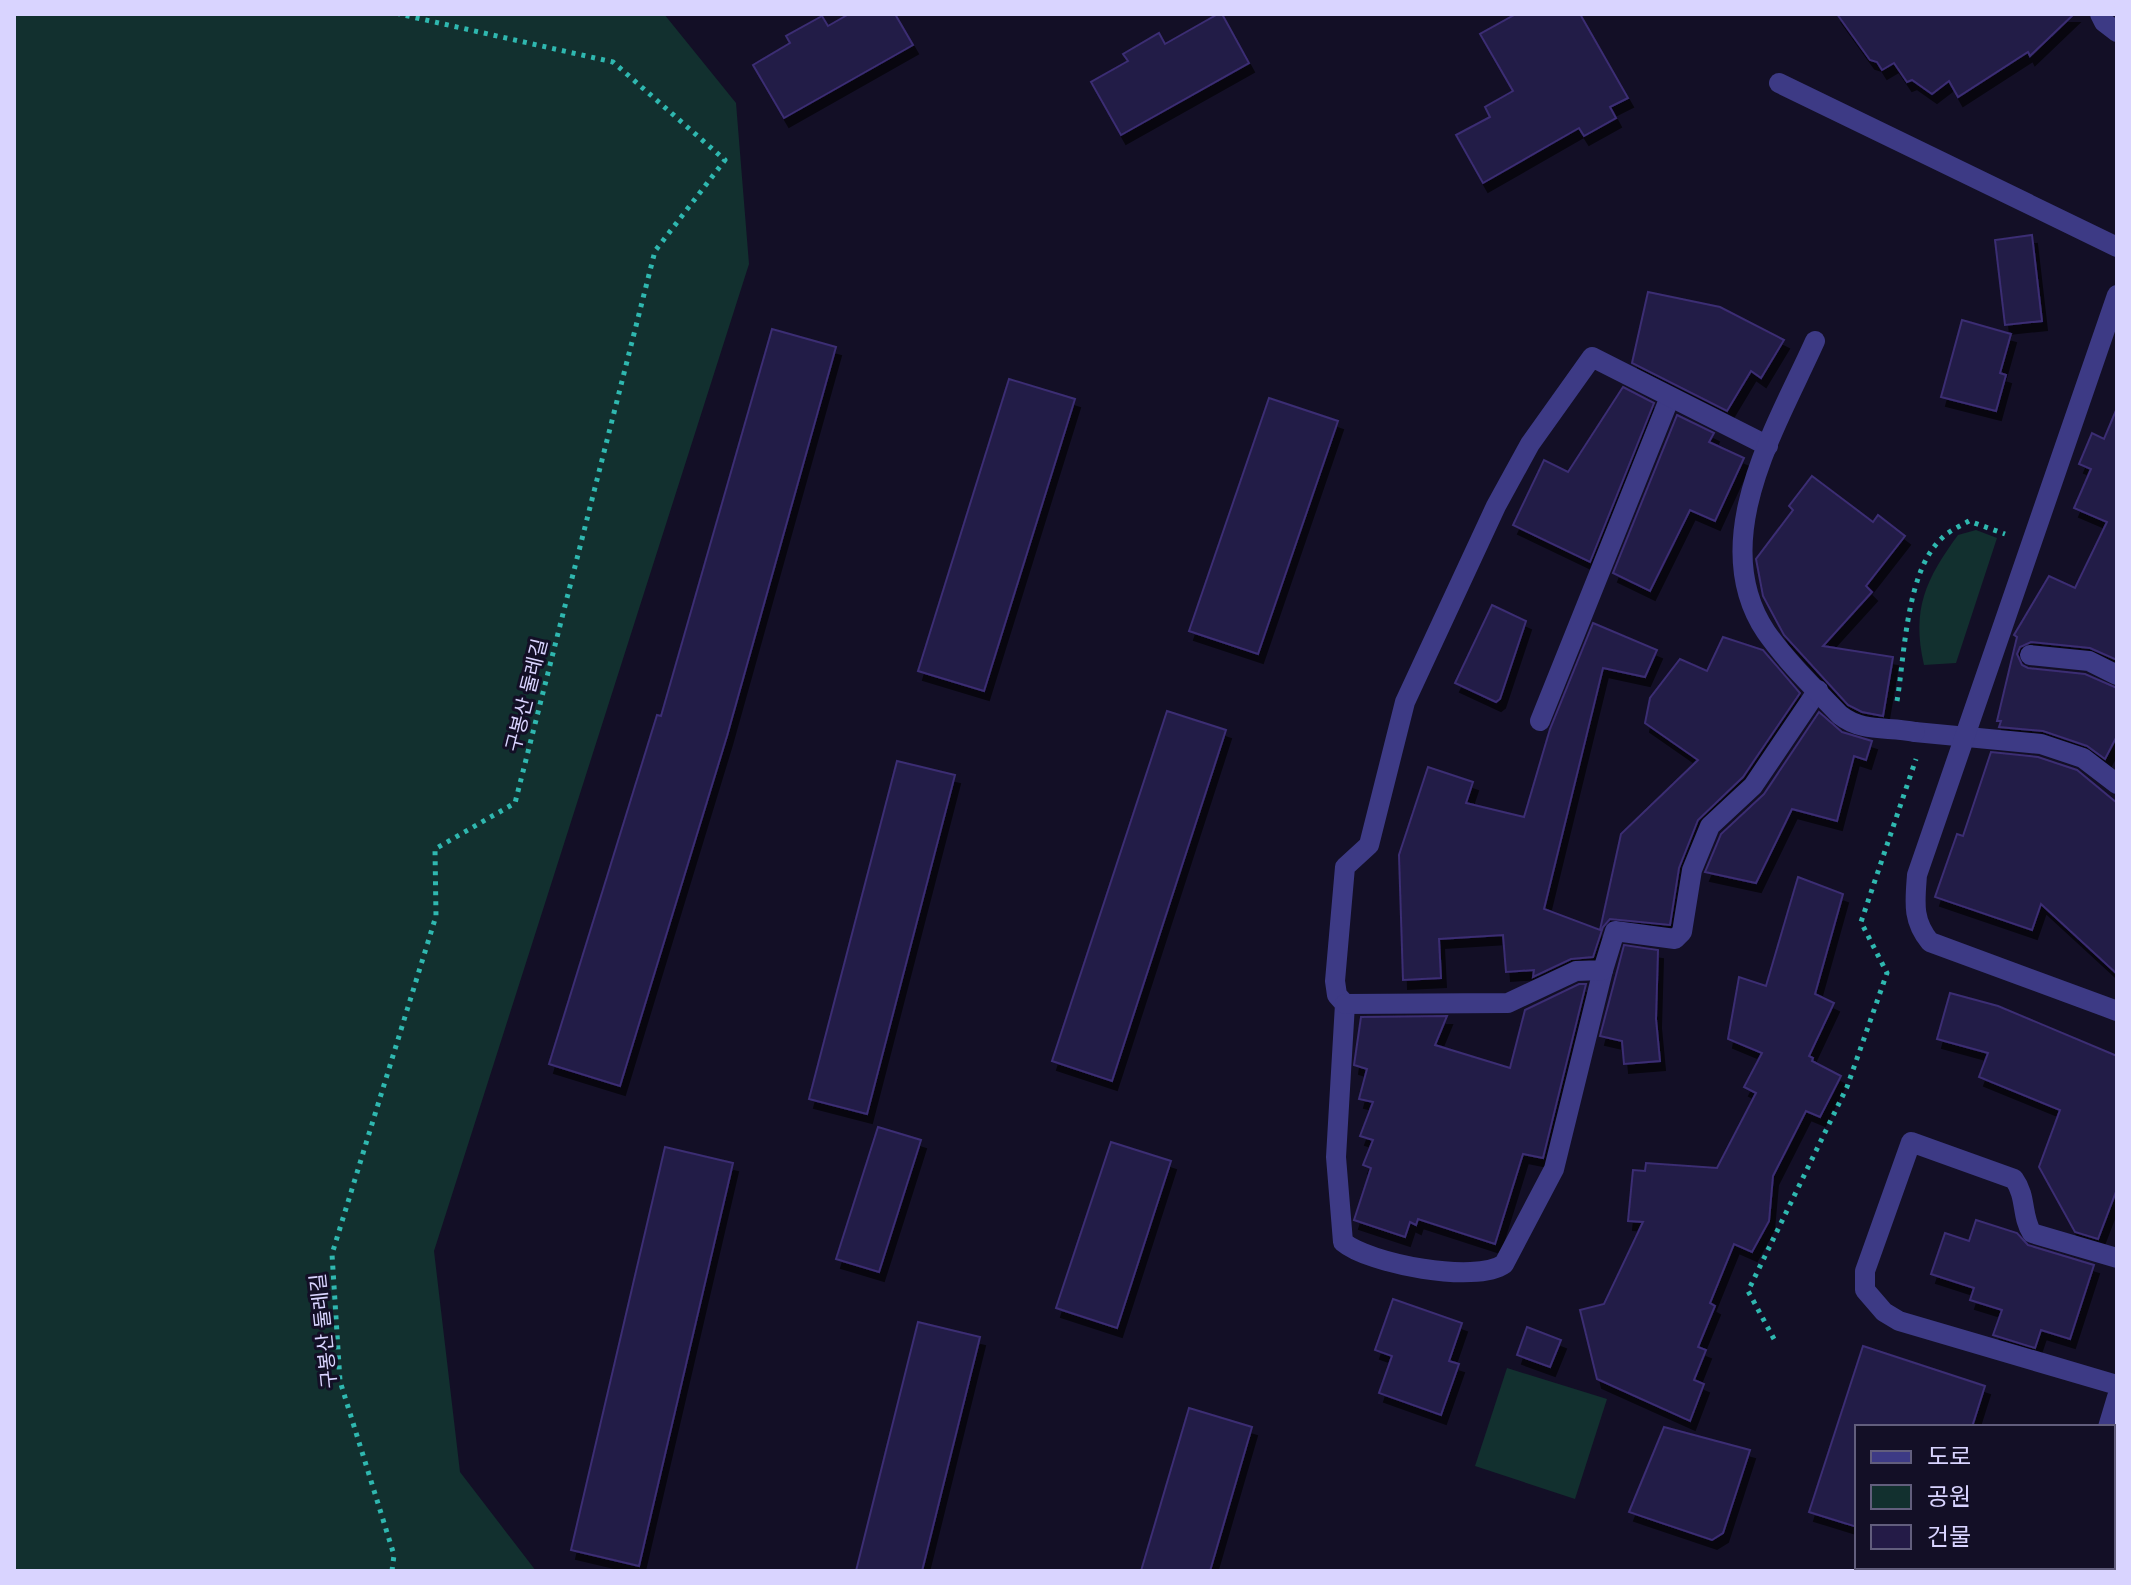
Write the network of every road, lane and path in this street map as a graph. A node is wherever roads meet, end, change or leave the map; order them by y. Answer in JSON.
{"nodes":[{"id":1,"x":399,"y":14,"type":"edge"},
{"id":2,"x":2100,"y":14,"type":"edge"},
{"id":3,"x":2117,"y":32,"type":"edge"},
{"id":4,"x":1779,"y":83,"type":"dead end"},
{"id":5,"x":2117,"y":247,"type":"edge"},
{"id":6,"x":2117,"y":295,"type":"edge"},
{"id":7,"x":1815,"y":341,"type":"dead end"},
{"id":8,"x":1670,"y":397,"type":"junction"},
{"id":9,"x":1768,"y":446,"type":"junction"},
{"id":10,"x":2003,"y":533,"type":"dead end"},
{"id":11,"x":2030,"y":655,"type":"dead end"},
{"id":12,"x":2117,"y":675,"type":"edge"},
{"id":13,"x":1818,"y":690,"type":"junction"},
{"id":14,"x":1540,"y":721,"type":"dead end"},
{"id":15,"x":1891,"y":729,"type":"junction"},
{"id":16,"x":1915,"y":732,"type":"junction"},
{"id":17,"x":1965,"y":735,"type":"junction"},
{"id":18,"x":2117,"y":784,"type":"edge"},
{"id":19,"x":1603,"y":970,"type":"junction"},
{"id":20,"x":1345,"y":1004,"type":"junction"},
{"id":21,"x":2117,"y":1011,"type":"edge"},
{"id":22,"x":2117,"y":1258,"type":"edge"},
{"id":23,"x":1774,"y":1339,"type":"dead end"},
{"id":24,"x":2117,"y":1385,"type":"edge"},
{"id":25,"x":2117,"y":1397,"type":"edge"},
{"id":26,"x":2109,"y":1425,"type":"edge"},
{"id":27,"x":392,"y":1571,"type":"edge"}],
"edges":[{"from":1,"to":27,"type":"path","name":"구봉산 둘레길"},
{"from":2,"to":3,"type":"street"},
{"from":4,"to":5,"type":"street"},
{"from":6,"to":17,"type":"street"},
{"from":7,"to":9,"type":"street"},
{"from":8,"to":9,"type":"street"},
{"from":8,"to":14,"type":"street"},
{"from":8,"to":20,"type":"street"},
{"from":9,"to":13,"type":"street"},
{"from":10,"to":15,"type":"path"},
{"from":11,"to":12,"type":"street"},
{"from":13,"to":15,"type":"street"},
{"from":13,"to":19,"type":"street"},
{"from":15,"to":16,"type":"street"},
{"from":16,"to":17,"type":"street"},
{"from":16,"to":23,"type":"path"},
{"from":17,"to":18,"type":"street"},
{"from":17,"to":21,"type":"street"},
{"from":19,"to":20,"type":"street"},
{"from":19,"to":20,"type":"street"},
{"from":22,"to":24,"type":"street"},
{"from":25,"to":26,"type":"street"}]}
